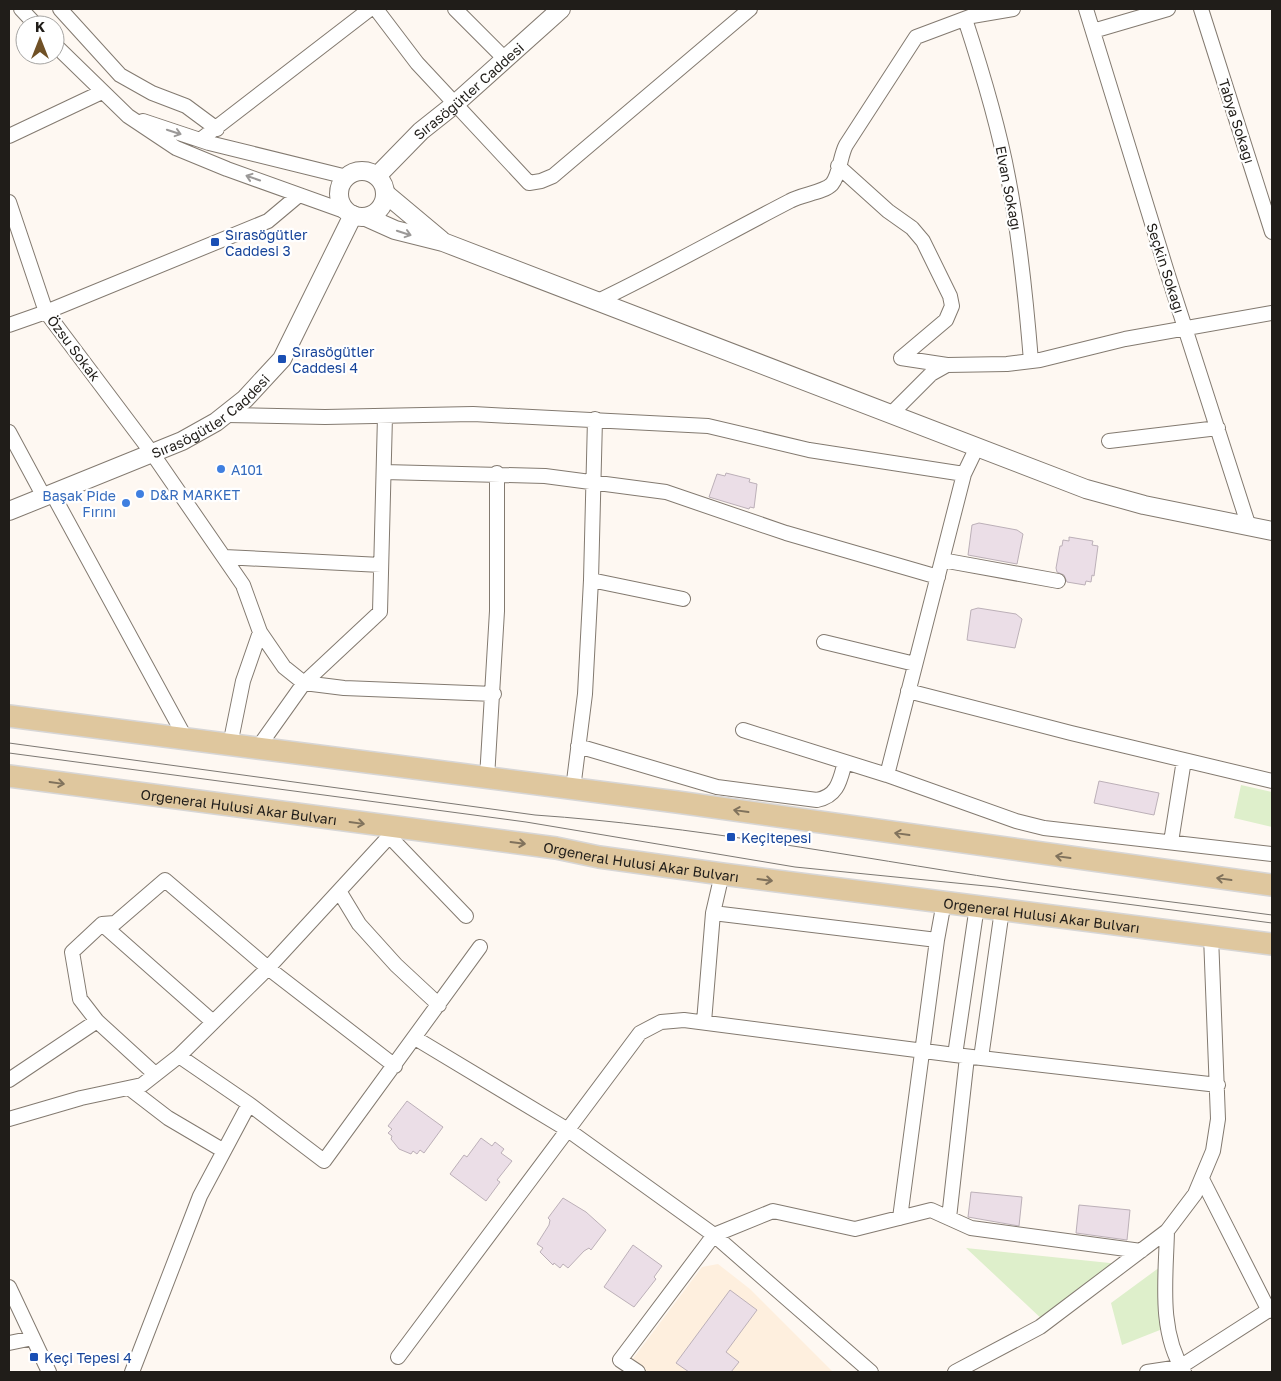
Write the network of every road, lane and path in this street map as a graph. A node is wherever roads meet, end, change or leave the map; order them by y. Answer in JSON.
{"nodes":[{"id":1,"x":60,"y":9,"type":"edge"},
{"id":2,"x":370,"y":9,"type":"edge"},
{"id":3,"x":376,"y":9,"type":"edge"},
{"id":4,"x":455,"y":9,"type":"edge"},
{"id":5,"x":561,"y":9,"type":"edge"},
{"id":6,"x":750,"y":9,"type":"edge"},
{"id":7,"x":1013,"y":9,"type":"edge"},
{"id":8,"x":1086,"y":9,"type":"edge"},
{"id":9,"x":1168,"y":9,"type":"edge"},
{"id":10,"x":1201,"y":9,"type":"edge"},
{"id":11,"x":969,"y":15,"type":"edge"},
{"id":12,"x":1093,"y":31,"type":"junction"},
{"id":13,"x":65,"y":55,"type":"edge"},
{"id":14,"x":505,"y":59,"type":"junction"},
{"id":15,"x":102,"y":92,"type":"junction"},
{"id":16,"x":455,"y":104,"type":"junction"},
{"id":17,"x":128,"y":116,"type":"junction"},
{"id":18,"x":217,"y":129,"type":"junction"},
{"id":19,"x":9,"y":136,"type":"edge"},
{"id":20,"x":200,"y":140,"type":"junction"},
{"id":21,"x":838,"y":166,"type":"junction"},
{"id":22,"x":377,"y":176,"type":"junction"},
{"id":23,"x":347,"y":177,"type":"junction"},
{"id":24,"x":299,"y":194,"type":"junction"},
{"id":25,"x":386,"y":194,"type":"junction"},
{"id":26,"x":9,"y":202,"type":"edge"},
{"id":27,"x":355,"y":214,"type":"junction"},
{"id":28,"x":1272,"y":232,"type":"edge"},
{"id":29,"x":443,"y":242,"type":"junction"},
{"id":30,"x":598,"y":301,"type":"junction"},
{"id":31,"x":46,"y":312,"type":"junction"},
{"id":32,"x":1272,"y":313,"type":"edge"},
{"id":33,"x":9,"y":325,"type":"edge"},
{"id":34,"x":1185,"y":328,"type":"junction"},
{"id":35,"x":1031,"y":361,"type":"junction"},
{"id":36,"x":947,"y":366,"type":"junction"},
{"id":37,"x":892,"y":413,"type":"junction"},
{"id":38,"x":226,"y":415,"type":"junction"},
{"id":39,"x":385,"y":416,"type":"junction"},
{"id":40,"x":594,"y":420,"type":"junction"},
{"id":41,"x":1218,"y":428,"type":"junction"},
{"id":42,"x":9,"y":432,"type":"edge"},
{"id":43,"x":1109,"y":441,"type":"dead end"},
{"id":44,"x":977,"y":447,"type":"junction"},
{"id":45,"x":152,"y":453,"type":"junction"},
{"id":46,"x":384,"y":472,"type":"junction"},
{"id":47,"x":497,"y":474,"type":"junction"},
{"id":48,"x":964,"y":474,"type":"junction"},
{"id":49,"x":592,"y":482,"type":"junction"},
{"id":50,"x":48,"y":495,"type":"junction"},
{"id":51,"x":9,"y":511,"type":"edge"},
{"id":52,"x":1249,"y":527,"type":"junction"},
{"id":53,"x":1272,"y":531,"type":"edge"},
{"id":54,"x":224,"y":557,"type":"junction"},
{"id":55,"x":942,"y":560,"type":"junction"},
{"id":56,"x":381,"y":565,"type":"junction"},
{"id":57,"x":938,"y":577,"type":"junction"},
{"id":58,"x":591,"y":580,"type":"junction"},
{"id":59,"x":1058,"y":581,"type":"dead end"},
{"id":60,"x":683,"y":599,"type":"dead end"},
{"id":61,"x":260,"y":632,"type":"junction"},
{"id":62,"x":824,"y":642,"type":"dead end"},
{"id":63,"x":915,"y":664,"type":"junction"},
{"id":64,"x":304,"y":683,"type":"junction"},
{"id":65,"x":908,"y":691,"type":"junction"},
{"id":66,"x":494,"y":694,"type":"junction"},
{"id":67,"x":9,"y":716,"type":"edge"},
{"id":68,"x":742,"y":730,"type":"dead end"},
{"id":69,"x":186,"y":739,"type":"junction"},
{"id":70,"x":230,"y":745,"type":"junction"},
{"id":71,"x":578,"y":746,"type":"junction"},
{"id":72,"x":257,"y":749,"type":"junction"},
{"id":73,"x":1184,"y":760,"type":"junction"},
{"id":74,"x":845,"y":762,"type":"junction"},
{"id":75,"x":9,"y":776,"type":"edge"},
{"id":76,"x":887,"y":776,"type":"junction"},
{"id":77,"x":487,"y":778,"type":"junction"},
{"id":78,"x":1272,"y":781,"type":"edge"},
{"id":79,"x":573,"y":789,"type":"junction"},
{"id":80,"x":394,"y":832,"type":"junction"},
{"id":81,"x":1171,"y":842,"type":"junction"},
{"id":82,"x":1272,"y":854,"type":"edge"},
{"id":83,"x":722,"y":874,"type":"junction"},
{"id":84,"x":1272,"y":885,"type":"edge"},
{"id":85,"x":339,"y":891,"type":"junction"},
{"id":86,"x":944,"y":902,"type":"junction"},
{"id":87,"x":977,"y":906,"type":"junction"},
{"id":88,"x":1002,"y":910,"type":"junction"},
{"id":89,"x":713,"y":913,"type":"junction"},
{"id":90,"x":466,"y":916,"type":"dead end"},
{"id":91,"x":102,"y":924,"type":"junction"},
{"id":92,"x":1211,"y":936,"type":"junction"},
{"id":93,"x":937,"y":940,"type":"junction"},
{"id":94,"x":1272,"y":944,"type":"edge"},
{"id":95,"x":480,"y":947,"type":"dead end"},
{"id":96,"x":268,"y":968,"type":"junction"},
{"id":97,"x":439,"y":1005,"type":"junction"},
{"id":98,"x":97,"y":1021,"type":"junction"},
{"id":99,"x":213,"y":1022,"type":"junction"},
{"id":100,"x":704,"y":1022,"type":"junction"},
{"id":101,"x":415,"y":1038,"type":"junction"},
{"id":102,"x":922,"y":1051,"type":"junction"},
{"id":103,"x":179,"y":1056,"type":"junction"},
{"id":104,"x":968,"y":1057,"type":"junction"},
{"id":105,"x":395,"y":1066,"type":"junction"},
{"id":106,"x":156,"y":1074,"type":"junction"},
{"id":107,"x":9,"y":1080,"type":"edge"},
{"id":108,"x":1218,"y":1084,"type":"junction"},
{"id":109,"x":129,"y":1088,"type":"junction"},
{"id":110,"x":249,"y":1104,"type":"junction"},
{"id":111,"x":9,"y":1119,"type":"edge"},
{"id":112,"x":568,"y":1130,"type":"junction"},
{"id":113,"x":224,"y":1151,"type":"junction"},
{"id":114,"x":1203,"y":1180,"type":"junction"},
{"id":115,"x":900,"y":1218,"type":"junction"},
{"id":116,"x":949,"y":1218,"type":"junction"},
{"id":117,"x":1167,"y":1231,"type":"junction"},
{"id":118,"x":714,"y":1235,"type":"junction"},
{"id":119,"x":1142,"y":1250,"type":"junction"},
{"id":120,"x":9,"y":1287,"type":"edge"},
{"id":121,"x":1270,"y":1309,"type":"edge"},
{"id":122,"x":33,"y":1338,"type":"junction"},
{"id":123,"x":9,"y":1343,"type":"edge"},
{"id":124,"x":398,"y":1357,"type":"dead end"},
{"id":125,"x":1182,"y":1369,"type":"edge"},
{"id":126,"x":631,"y":1370,"type":"edge"},
{"id":127,"x":49,"y":1372,"type":"edge"},
{"id":128,"x":132,"y":1372,"type":"edge"},
{"id":129,"x":871,"y":1372,"type":"edge"},
{"id":130,"x":955,"y":1372,"type":"edge"},
{"id":131,"x":1147,"y":1372,"type":"edge"}],
"edges":[{"from":1,"to":18,"type":"street"},
{"from":2,"to":18,"type":"street"},
{"from":3,"to":16,"type":"street"},
{"from":4,"to":14,"type":"street"},
{"from":5,"to":14,"type":"street","name":"Sırasöğütler Caddesi"},
{"from":6,"to":16,"type":"street"},
{"from":7,"to":11,"type":"street"},
{"from":8,"to":12,"type":"street","name":"Seçkin Sokağı"},
{"from":9,"to":12,"type":"street"},
{"from":10,"to":28,"type":"street","name":"Tabya Sokağı"},
{"from":11,"to":21,"type":"street"},
{"from":11,"to":35,"type":"street","name":"Elvan Sokağı"},
{"from":12,"to":34,"type":"street","name":"Seçkin Sokağı"},
{"from":13,"to":15,"type":"street"},
{"from":14,"to":16,"type":"street","name":"Sırasöğütler Caddesi"},
{"from":15,"to":17,"type":"street"},
{"from":15,"to":19,"type":"street"},
{"from":16,"to":22,"type":"street","name":"Sırasöğütler Caddesi"},
{"from":17,"to":20,"type":"street","one_way":true},
{"from":24,"to":17,"type":"street","one_way":true},
{"from":18,"to":20,"type":"street"},
{"from":20,"to":23,"type":"street"},
{"from":21,"to":30,"type":"street"},
{"from":21,"to":36,"type":"street"},
{"from":22,"to":23,"type":"street"},
{"from":22,"to":25,"type":"street"},
{"from":23,"to":27,"type":"street"},
{"from":24,"to":27,"type":"street"},
{"from":24,"to":31,"type":"street"},
{"from":25,"to":27,"type":"street"},
{"from":25,"to":29,"type":"street"},
{"from":26,"to":31,"type":"street","name":"Özsu Sokak"},
{"from":27,"to":29,"type":"street","one_way":true},
{"from":27,"to":38,"type":"street","name":"Sırasöğütler Caddesi"},
{"from":29,"to":30,"type":"street"},
{"from":30,"to":37,"type":"street"},
{"from":31,"to":33,"type":"street"},
{"from":31,"to":45,"type":"street","name":"Özsu Sokak"},
{"from":32,"to":34,"type":"street"},
{"from":34,"to":35,"type":"street"},
{"from":34,"to":41,"type":"street","name":"Seçkin Sokağı"},
{"from":35,"to":36,"type":"street"},
{"from":36,"to":37,"type":"street"},
{"from":37,"to":44,"type":"street"},
{"from":38,"to":39,"type":"street"},
{"from":38,"to":45,"type":"street","name":"Sırasöğütler Caddesi"},
{"from":39,"to":40,"type":"street"},
{"from":39,"to":46,"type":"street"},
{"from":40,"to":48,"type":"street"},
{"from":40,"to":49,"type":"street"},
{"from":41,"to":43,"type":"street"},
{"from":41,"to":52,"type":"street","name":"Seçkin Sokağı"},
{"from":42,"to":50,"type":"street"},
{"from":44,"to":48,"type":"street"},
{"from":44,"to":52,"type":"street"},
{"from":45,"to":50,"type":"street","name":"Sırasöğütler Caddesi"},
{"from":45,"to":54,"type":"street","name":"Özsu Sokak"},
{"from":46,"to":47,"type":"street"},
{"from":46,"to":56,"type":"street"},
{"from":47,"to":49,"type":"street"},
{"from":47,"to":66,"type":"street"},
{"from":48,"to":55,"type":"street"},
{"from":49,"to":57,"type":"street"},
{"from":49,"to":58,"type":"street"},
{"from":50,"to":51,"type":"street","name":"Sırasöğütler Caddesi"},
{"from":50,"to":69,"type":"street"},
{"from":52,"to":53,"type":"street"},
{"from":54,"to":56,"type":"street"},
{"from":54,"to":61,"type":"street","name":"Özsu Sokak"},
{"from":55,"to":57,"type":"street"},
{"from":55,"to":59,"type":"street"},
{"from":56,"to":64,"type":"street"},
{"from":57,"to":63,"type":"street"},
{"from":58,"to":60,"type":"street"},
{"from":58,"to":71,"type":"street"},
{"from":61,"to":64,"type":"street","name":"Özsu Sokak"},
{"from":61,"to":70,"type":"street"},
{"from":62,"to":63,"type":"street"},
{"from":63,"to":65,"type":"street"},
{"from":64,"to":66,"type":"street"},
{"from":64,"to":72,"type":"street"},
{"from":65,"to":73,"type":"street"},
{"from":65,"to":76,"type":"street"},
{"from":66,"to":77,"type":"street"},
{"from":67,"to":69,"type":"main road"},
{"from":68,"to":74,"type":"street"},
{"from":69,"to":70,"type":"main road"},
{"from":70,"to":72,"type":"main road"},
{"from":71,"to":74,"type":"street"},
{"from":71,"to":79,"type":"street"},
{"from":72,"to":77,"type":"main road"},
{"from":73,"to":78,"type":"street"},
{"from":73,"to":81,"type":"street"},
{"from":74,"to":76,"type":"street"},
{"from":75,"to":80,"type":"main road","name":"Orgeneral Hulusi Akar Bulvarı","one_way":true},
{"from":76,"to":81,"type":"street"},
{"from":77,"to":79,"type":"main road"},
{"from":84,"to":79,"type":"main road","one_way":true},
{"from":80,"to":83,"type":"main road","name":"Orgeneral Hulusi Akar Bulvarı","one_way":true},
{"from":80,"to":85,"type":"street"},
{"from":80,"to":90,"type":"street"},
{"from":81,"to":82,"type":"street"},
{"from":83,"to":86,"type":"main road","name":"Orgeneral Hulusi Akar Bulvarı","one_way":true},
{"from":83,"to":89,"type":"street"},
{"from":85,"to":96,"type":"street"},
{"from":85,"to":97,"type":"street"},
{"from":86,"to":87,"type":"main road","name":"Orgeneral Hulusi Akar Bulvarı"},
{"from":86,"to":93,"type":"street"},
{"from":87,"to":88,"type":"main road","name":"Orgeneral Hulusi Akar Bulvarı"},
{"from":87,"to":104,"type":"street"},
{"from":88,"to":92,"type":"main road","name":"Orgeneral Hulusi Akar Bulvarı"},
{"from":88,"to":104,"type":"street"},
{"from":89,"to":93,"type":"street"},
{"from":89,"to":100,"type":"street"},
{"from":91,"to":96,"type":"street"},
{"from":91,"to":98,"type":"street"},
{"from":91,"to":99,"type":"street"},
{"from":92,"to":94,"type":"main road","name":"Orgeneral Hulusi Akar Bulvarı"},
{"from":92,"to":108,"type":"street"},
{"from":93,"to":102,"type":"street"},
{"from":95,"to":97,"type":"street"},
{"from":96,"to":99,"type":"street"},
{"from":96,"to":105,"type":"street"},
{"from":97,"to":101,"type":"street"},
{"from":98,"to":106,"type":"street"},
{"from":98,"to":107,"type":"street"},
{"from":99,"to":103,"type":"street"},
{"from":100,"to":102,"type":"street"},
{"from":100,"to":112,"type":"street"},
{"from":101,"to":105,"type":"street"},
{"from":101,"to":112,"type":"street"},
{"from":102,"to":104,"type":"street"},
{"from":102,"to":115,"type":"street"},
{"from":103,"to":106,"type":"street"},
{"from":103,"to":110,"type":"street"},
{"from":104,"to":108,"type":"street"},
{"from":104,"to":116,"type":"street"},
{"from":105,"to":110,"type":"street"},
{"from":106,"to":109,"type":"street"},
{"from":108,"to":114,"type":"street"},
{"from":109,"to":111,"type":"street"},
{"from":109,"to":113,"type":"street"},
{"from":110,"to":113,"type":"street"},
{"from":112,"to":118,"type":"street"},
{"from":112,"to":124,"type":"street"},
{"from":113,"to":128,"type":"street"},
{"from":114,"to":117,"type":"street"},
{"from":114,"to":121,"type":"street"},
{"from":115,"to":116,"type":"street"},
{"from":115,"to":118,"type":"street"},
{"from":116,"to":119,"type":"street"},
{"from":117,"to":119,"type":"street"},
{"from":117,"to":125,"type":"street"},
{"from":118,"to":126,"type":"street"},
{"from":118,"to":129,"type":"street"},
{"from":119,"to":130,"type":"street"},
{"from":120,"to":122,"type":"street"},
{"from":121,"to":125,"type":"street"},
{"from":122,"to":123,"type":"street"},
{"from":122,"to":127,"type":"street"},
{"from":125,"to":131,"type":"street"}]}
